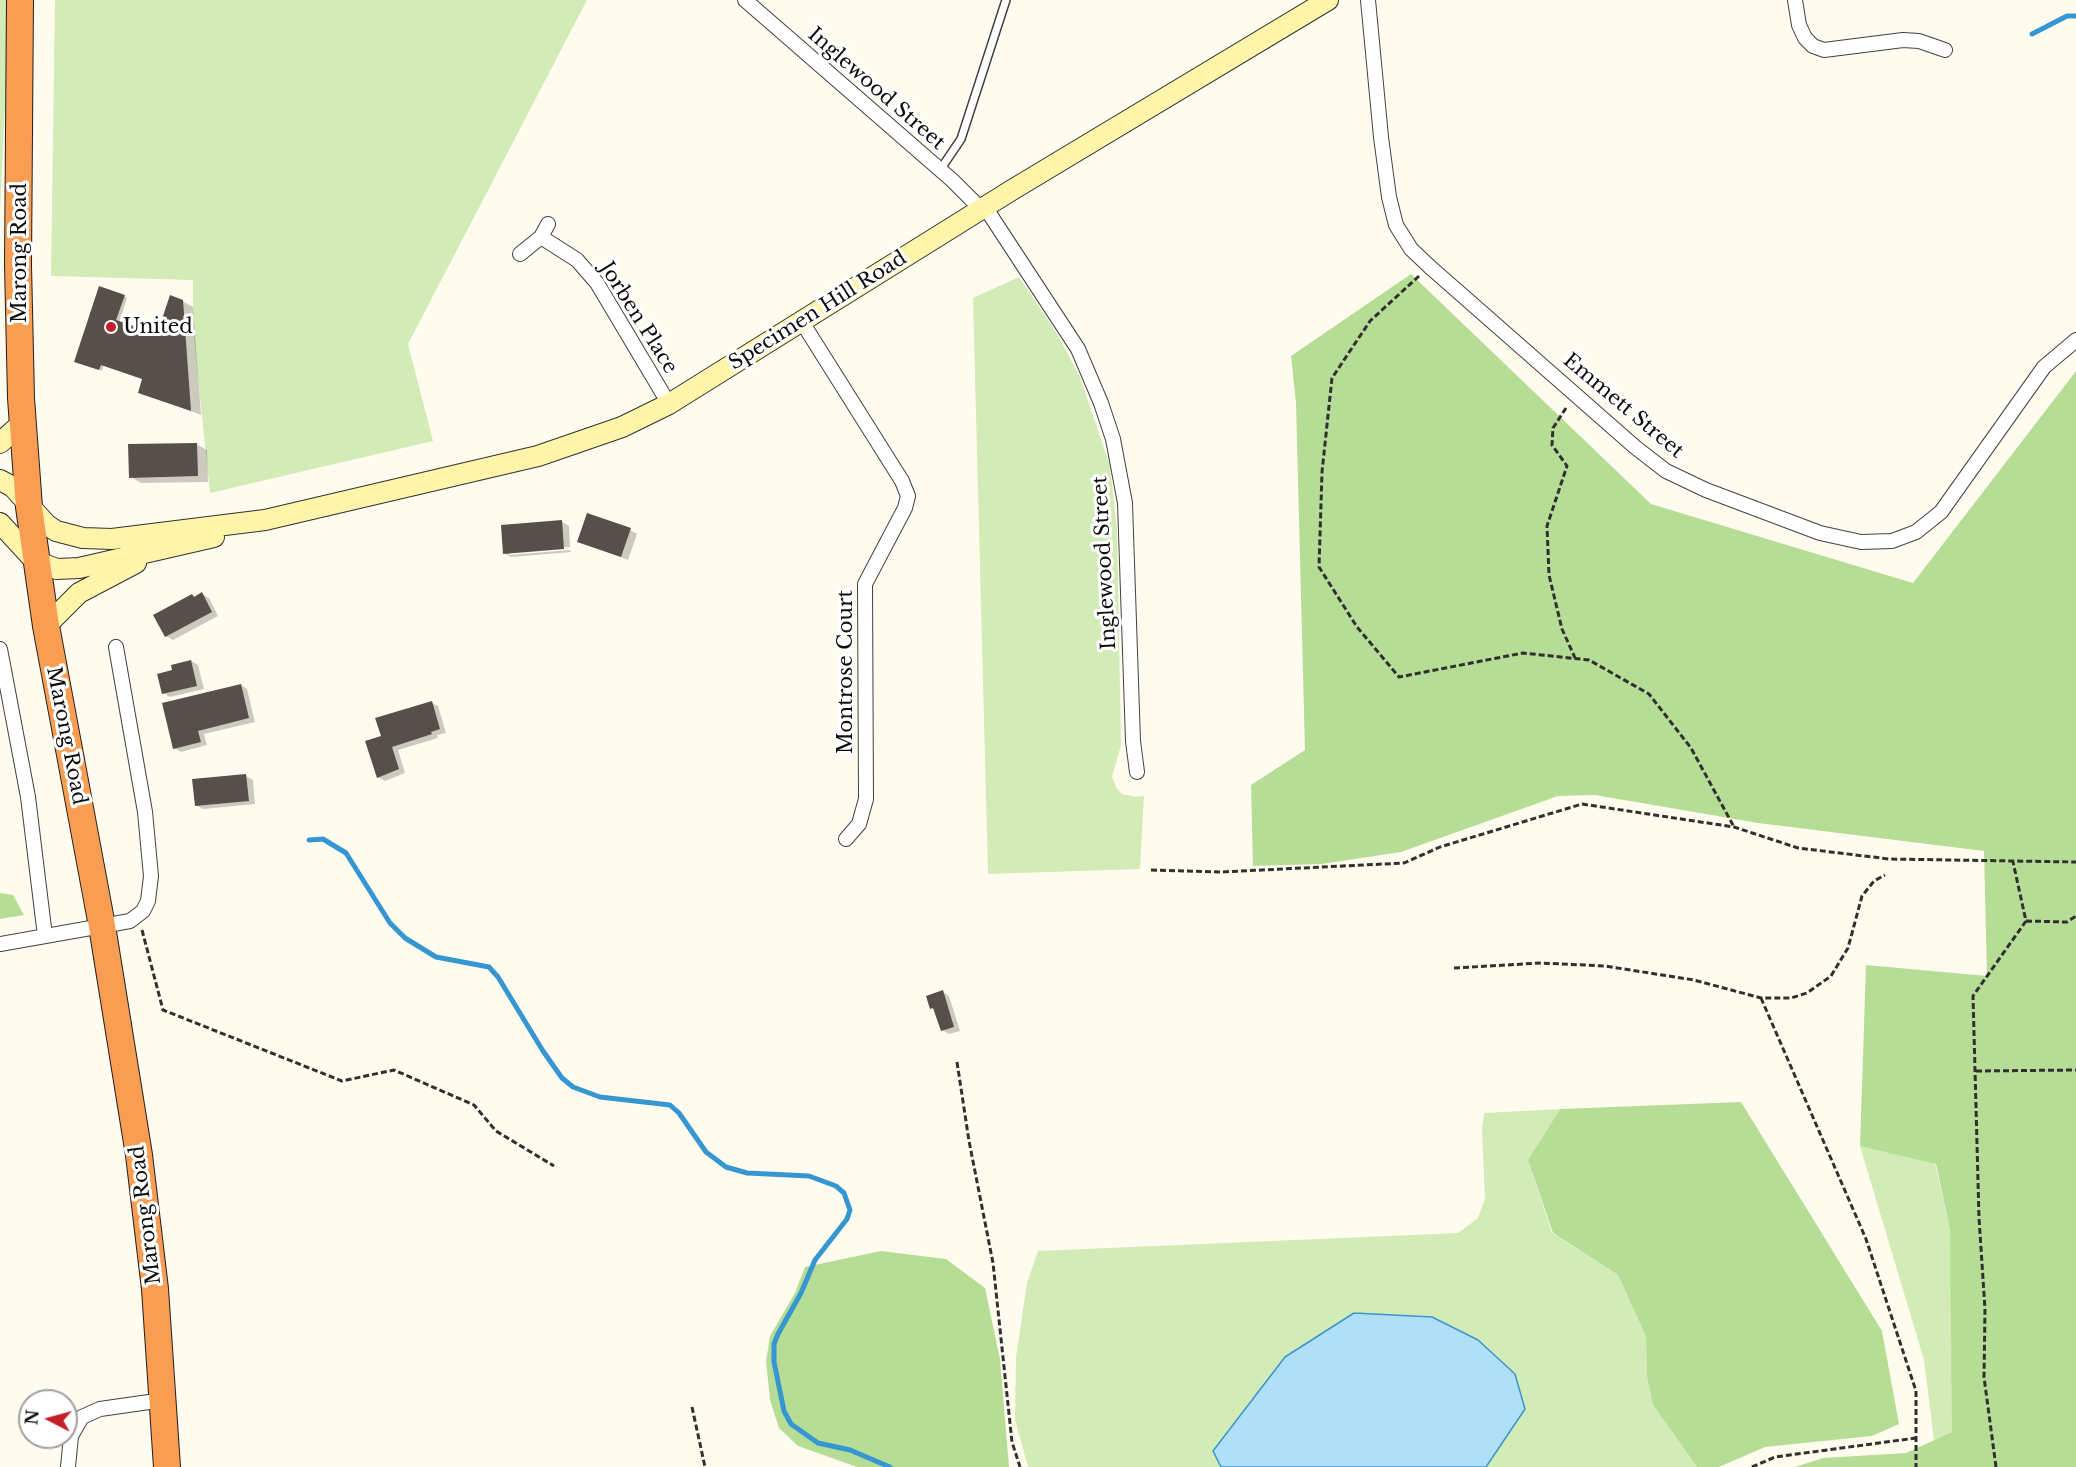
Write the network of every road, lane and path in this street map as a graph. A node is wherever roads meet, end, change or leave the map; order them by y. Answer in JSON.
{"nodes":[{"id":1,"x":20,"y":0,"type":"edge"},
{"id":2,"x":745,"y":0,"type":"edge"},
{"id":3,"x":1006,"y":0,"type":"edge"},
{"id":4,"x":1328,"y":0,"type":"edge"},
{"id":5,"x":1368,"y":0,"type":"edge"},
{"id":6,"x":1796,"y":0,"type":"edge"},
{"id":7,"x":1945,"y":50,"type":"dead end"},
{"id":8,"x":940,"y":170,"type":"junction"},
{"id":9,"x":983,"y":208,"type":"junction"},
{"id":10,"x":548,"y":224,"type":"dead end"},
{"id":11,"x":541,"y":237,"type":"junction"},
{"id":12,"x":520,"y":254,"type":"dead end"},
{"id":13,"x":1430,"y":267,"type":"junction"},
{"id":14,"x":802,"y":322,"type":"junction"},
{"id":15,"x":2076,"y":340,"type":"edge"},
{"id":16,"x":1575,"y":394,"type":"junction"},
{"id":17,"x":669,"y":404,"type":"junction"},
{"id":18,"x":23,"y":422,"type":"junction"},
{"id":19,"x":0,"y":443,"type":"edge"},
{"id":20,"x":0,"y":480,"type":"edge"},
{"id":21,"x":29,"y":507,"type":"junction"},
{"id":22,"x":265,"y":520,"type":"junction"},
{"id":23,"x":0,"y":523,"type":"edge"},
{"id":24,"x":165,"y":549,"type":"junction"},
{"id":25,"x":36,"y":561,"type":"junction"},
{"id":26,"x":46,"y":626,"type":"junction"},
{"id":27,"x":116,"y":647,"type":"dead end"},
{"id":28,"x":0,"y":649,"type":"edge"},
{"id":29,"x":1575,"y":658,"type":"junction"},
{"id":30,"x":1137,"y":772,"type":"dead end"},
{"id":31,"x":1734,"y":827,"type":"junction"},
{"id":32,"x":846,"y":840,"type":"dead end"},
{"id":33,"x":2013,"y":861,"type":"junction"},
{"id":34,"x":2076,"y":862,"type":"edge"},
{"id":35,"x":1151,"y":870,"type":"dead end"},
{"id":36,"x":1885,"y":875,"type":"dead end"},
{"id":37,"x":138,"y":916,"type":"junction"},
{"id":38,"x":2076,"y":916,"type":"edge"},
{"id":39,"x":2026,"y":921,"type":"junction"},
{"id":40,"x":102,"y":926,"type":"junction"},
{"id":41,"x":45,"y":936,"type":"junction"},
{"id":42,"x":0,"y":944,"type":"edge"},
{"id":43,"x":1454,"y":968,"type":"dead end"},
{"id":44,"x":1761,"y":998,"type":"junction"},
{"id":45,"x":957,"y":1062,"type":"dead end"},
{"id":46,"x":2076,"y":1070,"type":"edge"},
{"id":47,"x":1975,"y":1071,"type":"junction"},
{"id":48,"x":554,"y":1166,"type":"dead end"},
{"id":49,"x":163,"y":1400,"type":"junction"},
{"id":50,"x":692,"y":1407,"type":"dead end"},
{"id":51,"x":1916,"y":1438,"type":"junction"},
{"id":52,"x":68,"y":1467,"type":"edge"},
{"id":53,"x":167,"y":1467,"type":"edge"},
{"id":54,"x":705,"y":1467,"type":"edge"},
{"id":55,"x":1020,"y":1467,"type":"edge"},
{"id":56,"x":1752,"y":1467,"type":"edge"},
{"id":57,"x":1916,"y":1467,"type":"edge"},
{"id":58,"x":1996,"y":1467,"type":"edge"}],
"edges":[{"from":1,"to":18,"type":"highway","name":"Marong Road"},
{"from":2,"to":8,"type":"street","name":"Inglewood Street"},
{"from":3,"to":8,"type":"lane"},
{"from":4,"to":9,"type":"main road","name":"Specimen Hill Road"},
{"from":5,"to":13,"type":"street","name":"Emmett Street"},
{"from":6,"to":7,"type":"street"},
{"from":8,"to":9,"type":"street","name":"Inglewood Street"},
{"from":9,"to":14,"type":"main road","name":"Specimen Hill Road"},
{"from":9,"to":30,"type":"street","name":"Inglewood Street"},
{"from":10,"to":11,"type":"street"},
{"from":11,"to":12,"type":"street"},
{"from":11,"to":17,"type":"street","name":"Jorben Place"},
{"from":13,"to":16,"type":"street","name":"Emmett Street"},
{"from":13,"to":29,"type":"path"},
{"from":14,"to":17,"type":"main road","name":"Specimen Hill Road"},
{"from":14,"to":32,"type":"street","name":"Montrose Court"},
{"from":15,"to":16,"type":"street","name":"Emmett Street"},
{"from":16,"to":29,"type":"path"},
{"from":17,"to":22,"type":"main road","name":"Specimen Hill Road"},
{"from":18,"to":19,"type":"main road"},
{"from":18,"to":21,"type":"highway","name":"Marong Road"},
{"from":20,"to":21,"type":"main road","name":"Specimen Hill Road"},
{"from":21,"to":22,"type":"main road","name":"Specimen Hill Road"},
{"from":21,"to":25,"type":"highway","name":"Marong Road"},
{"from":22,"to":24,"type":"main road","name":"Specimen Hill Road"},
{"from":23,"to":25,"type":"main road"},
{"from":24,"to":25,"type":"main road","name":"Specimen Hill Road"},
{"from":24,"to":26,"type":"main road"},
{"from":25,"to":26,"type":"highway","name":"Marong Road"},
{"from":26,"to":40,"type":"highway","name":"Marong Road"},
{"from":27,"to":37,"type":"street"},
{"from":28,"to":41,"type":"street"},
{"from":29,"to":31,"type":"path"},
{"from":31,"to":33,"type":"path"},
{"from":31,"to":35,"type":"path"},
{"from":33,"to":34,"type":"path"},
{"from":33,"to":39,"type":"path"},
{"from":36,"to":44,"type":"path"},
{"from":37,"to":40,"type":"street"},
{"from":37,"to":48,"type":"path"},
{"from":38,"to":39,"type":"path"},
{"from":39,"to":47,"type":"path"},
{"from":40,"to":41,"type":"street"},
{"from":40,"to":49,"type":"highway","name":"Marong Road"},
{"from":41,"to":42,"type":"street"},
{"from":43,"to":44,"type":"path"},
{"from":44,"to":51,"type":"path"},
{"from":45,"to":55,"type":"path"},
{"from":46,"to":47,"type":"path"},
{"from":47,"to":58,"type":"path"},
{"from":49,"to":52,"type":"street"},
{"from":49,"to":53,"type":"highway","name":"Marong Road"},
{"from":50,"to":54,"type":"path"},
{"from":51,"to":56,"type":"path"},
{"from":51,"to":57,"type":"path"}]}
